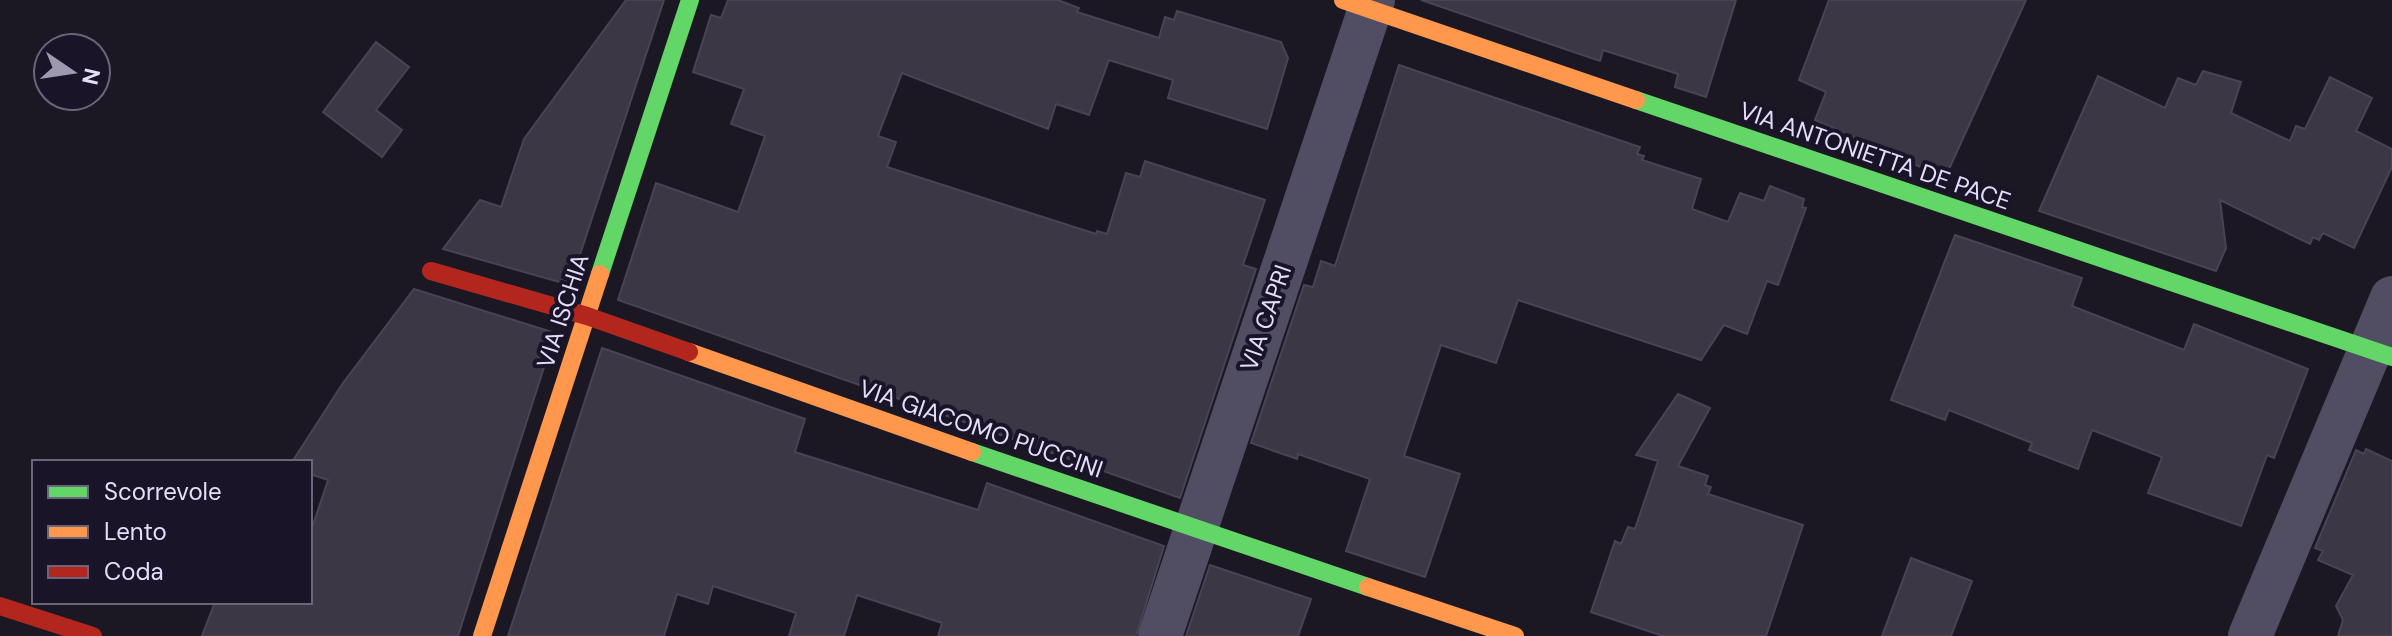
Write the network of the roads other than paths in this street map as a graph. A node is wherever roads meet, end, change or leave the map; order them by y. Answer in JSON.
{"nodes":[{"id":1,"x":690,"y":0,"type":"edge"},
{"id":2,"x":1362,"y":3,"type":"edge"},
{"id":3,"x":431,"y":271,"type":"dead end"},
{"id":4,"x":2392,"y":298,"type":"edge"},
{"id":5,"x":587,"y":316,"type":"junction"},
{"id":6,"x":2382,"y":353,"type":"edge"},
{"id":7,"x":1195,"y":530,"type":"junction"},
{"id":8,"x":0,"y":606,"type":"edge"},
{"id":9,"x":93,"y":636,"type":"edge"},
{"id":10,"x":482,"y":636,"type":"edge"},
{"id":11,"x":1160,"y":636,"type":"edge"},
{"id":12,"x":1515,"y":636,"type":"edge"},
{"id":13,"x":2250,"y":636,"type":"edge"}],
"edges":[{"from":1,"to":5,"type":"street","name":"VIA ISCHIA"},
{"from":2,"to":6,"type":"street","name":"VIA ANTONIETTA DE PACE"},
{"from":2,"to":7,"type":"street","name":"VIA CAPRI"},
{"from":3,"to":5,"type":"street","name":"VIA GIACOMO PUCCINI"},
{"from":4,"to":6,"type":"street"},
{"from":5,"to":7,"type":"street","name":"VIA GIACOMO PUCCINI"},
{"from":5,"to":10,"type":"street","name":"VIA ISCHIA"},
{"from":6,"to":13,"type":"street"},
{"from":7,"to":11,"type":"street","name":"VIA CAPRI"},
{"from":7,"to":12,"type":"street","name":"VIA GIACOMO PUCCINI"},
{"from":8,"to":9,"type":"street"}]}
